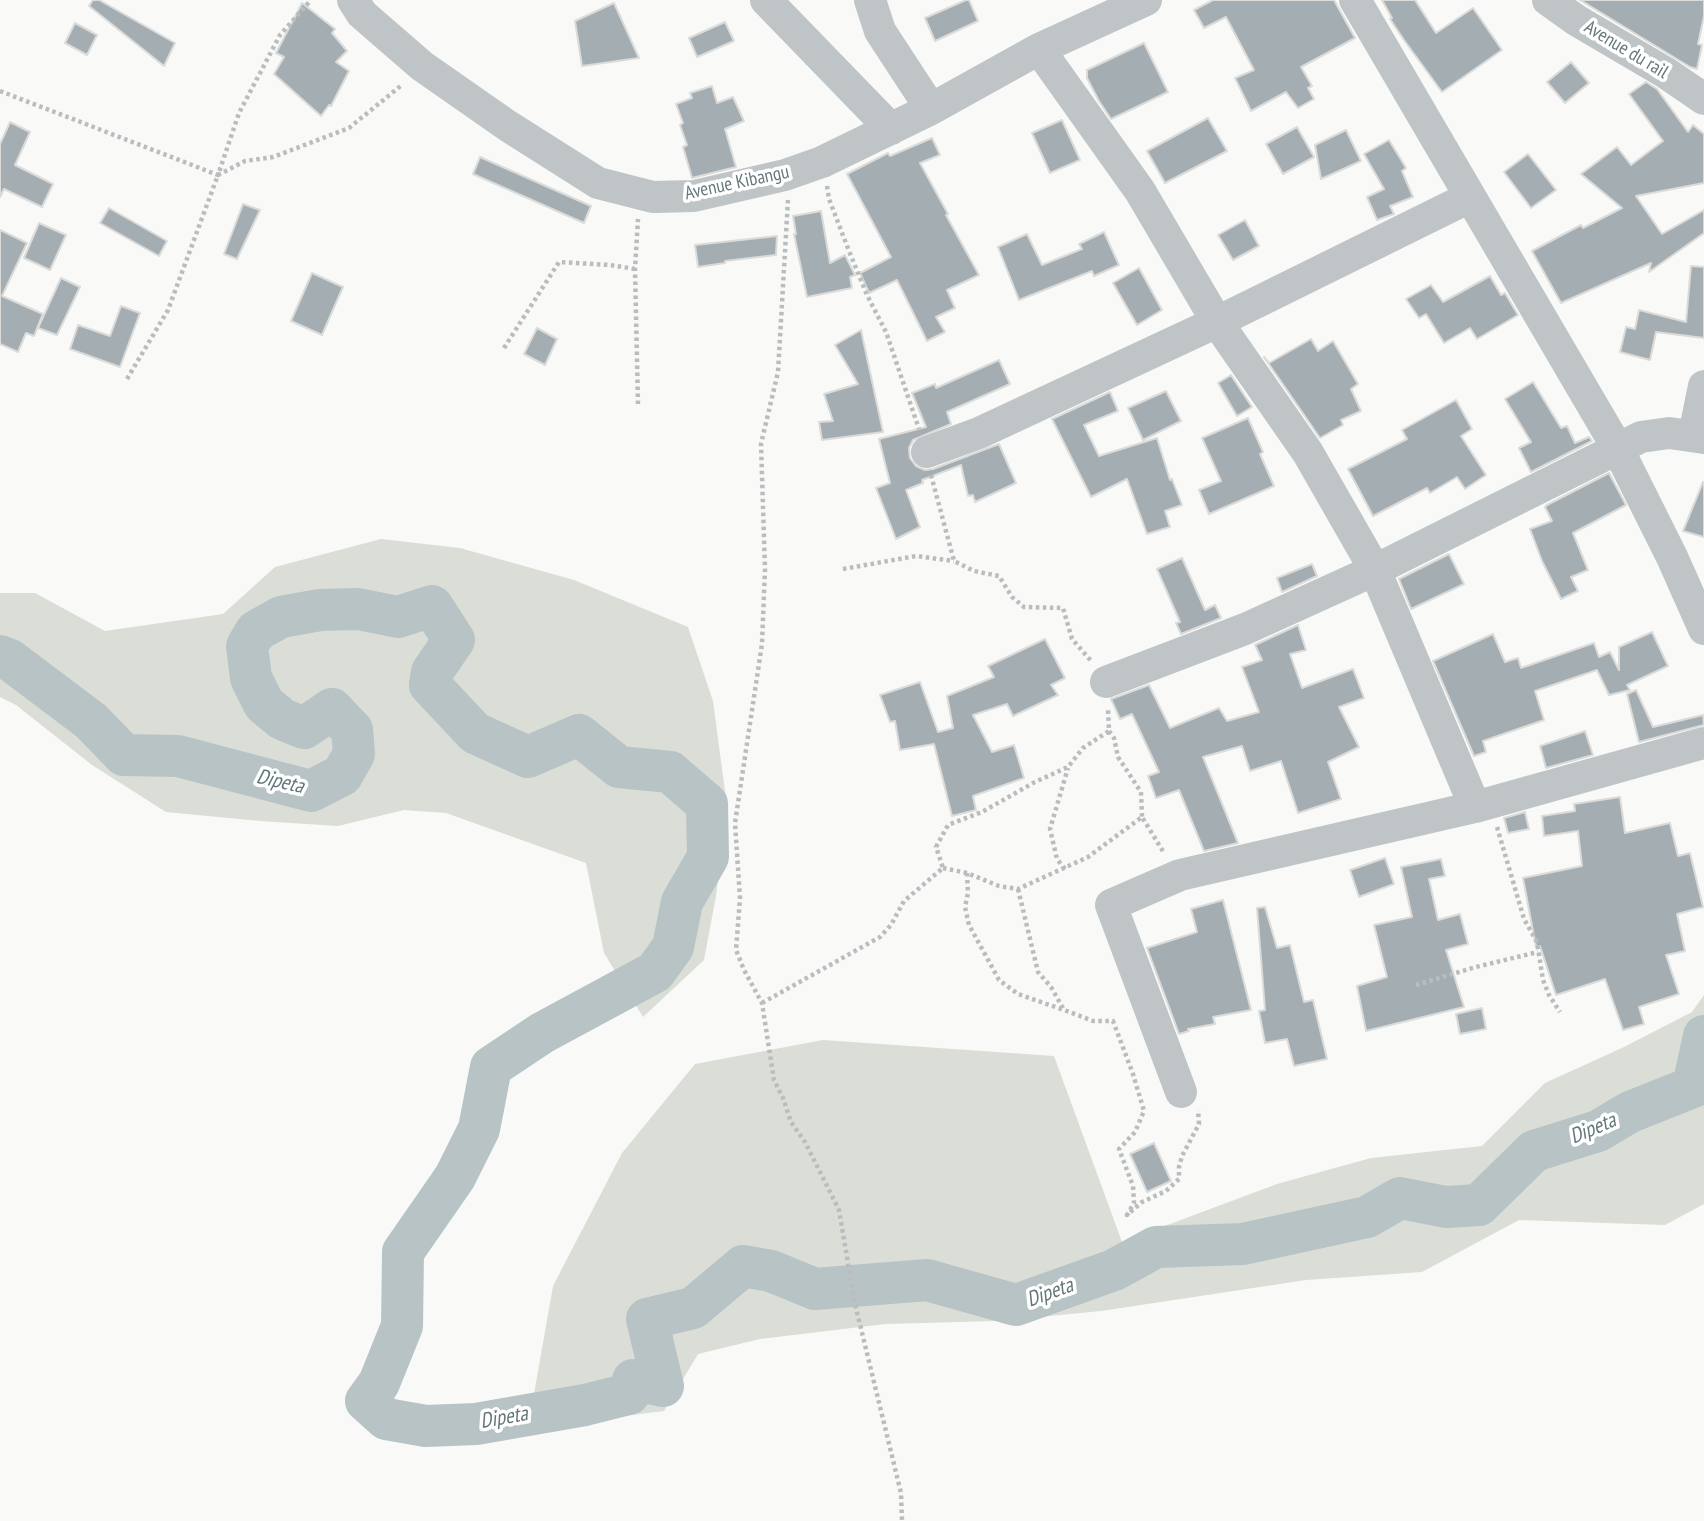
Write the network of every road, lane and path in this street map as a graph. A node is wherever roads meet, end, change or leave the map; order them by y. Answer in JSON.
{"nodes":[{"id":1,"x":311,"y":0,"type":"edge"},
{"id":2,"x":353,"y":0,"type":"edge"},
{"id":3,"x":766,"y":0,"type":"edge"},
{"id":4,"x":870,"y":0,"type":"edge"},
{"id":5,"x":1146,"y":0,"type":"edge"},
{"id":6,"x":1355,"y":0,"type":"edge"},
{"id":7,"x":1548,"y":0,"type":"edge"},
{"id":8,"x":1039,"y":49,"type":"junction"},
{"id":9,"x":422,"y":66,"type":"junction"},
{"id":10,"x":0,"y":91,"type":"edge"},
{"id":11,"x":1704,"y":99,"type":"edge"},
{"id":12,"x":931,"y":109,"type":"junction"},
{"id":13,"x":891,"y":129,"type":"junction"},
{"id":14,"x":218,"y":175,"type":"junction"},
{"id":15,"x":785,"y":175,"type":"junction"},
{"id":16,"x":639,"y":194,"type":"junction"},
{"id":17,"x":1470,"y":197,"type":"junction"},
{"id":18,"x":635,"y":269,"type":"junction"},
{"id":19,"x":1217,"y":322,"type":"junction"},
{"id":20,"x":504,"y":348,"type":"dead end"},
{"id":21,"x":127,"y":379,"type":"dead end"},
{"id":22,"x":1704,"y":386,"type":"edge"},
{"id":23,"x":638,"y":404,"type":"dead end"},
{"id":24,"x":1699,"y":436,"type":"edge"},
{"id":25,"x":1618,"y":449,"type":"junction"},
{"id":26,"x":927,"y":452,"type":"dead end"},
{"id":27,"x":954,"y":561,"type":"dead end"},
{"id":28,"x":844,"y":569,"type":"dead end"},
{"id":29,"x":1375,"y":570,"type":"junction"},
{"id":30,"x":1704,"y":629,"type":"edge"},
{"id":31,"x":1106,"y":682,"type":"joint"},
{"id":32,"x":1109,"y":731,"type":"junction"},
{"id":33,"x":1704,"y":743,"type":"edge"},
{"id":34,"x":1068,"y":767,"type":"junction"},
{"id":35,"x":1483,"y":805,"type":"junction"},
{"id":36,"x":1142,"y":817,"type":"junction"},
{"id":37,"x":943,"y":868,"type":"junction"},
{"id":38,"x":1065,"y":869,"type":"junction"},
{"id":39,"x":967,"y":873,"type":"junction"},
{"id":40,"x":1180,"y":875,"type":"junction"},
{"id":41,"x":1018,"y":889,"type":"junction"},
{"id":42,"x":1538,"y":953,"type":"junction"},
{"id":43,"x":1416,"y":985,"type":"dead end"},
{"id":44,"x":762,"y":1003,"type":"junction"},
{"id":45,"x":1064,"y":1010,"type":"junction"},
{"id":46,"x":1560,"y":1012,"type":"dead end"},
{"id":47,"x":1181,"y":1092,"type":"joint"},
{"id":48,"x":902,"y":1521,"type":"edge"}],
"edges":[{"from":1,"to":14,"type":"path"},
{"from":2,"to":9,"type":"street","name":"Avenue Kibangu"},
{"from":3,"to":13,"type":"street"},
{"from":4,"to":12,"type":"street"},
{"from":5,"to":8,"type":"street","name":"Avenue Kibangu"},
{"from":6,"to":17,"type":"street"},
{"from":7,"to":11,"type":"street","name":"Avenue du rail"},
{"from":8,"to":12,"type":"street","name":"Avenue Kibangu"},
{"from":8,"to":19,"type":"street"},
{"from":9,"to":14,"type":"path"},
{"from":9,"to":16,"type":"street","name":"Avenue Kibangu"},
{"from":10,"to":14,"type":"path"},
{"from":12,"to":13,"type":"street","name":"Avenue Kibangu"},
{"from":13,"to":15,"type":"street","name":"Avenue Kibangu"},
{"from":14,"to":21,"type":"path"},
{"from":15,"to":16,"type":"street","name":"Avenue Kibangu"},
{"from":15,"to":44,"type":"path"},
{"from":16,"to":18,"type":"path"},
{"from":17,"to":19,"type":"street"},
{"from":17,"to":25,"type":"street"},
{"from":18,"to":20,"type":"path"},
{"from":18,"to":23,"type":"path"},
{"from":19,"to":26,"type":"street"},
{"from":19,"to":29,"type":"street"},
{"from":22,"to":24,"type":"street"},
{"from":24,"to":25,"type":"street"},
{"from":25,"to":29,"type":"street"},
{"from":25,"to":30,"type":"street"},
{"from":27,"to":28,"type":"path"},
{"from":29,"to":31,"type":"street"},
{"from":29,"to":35,"type":"street"},
{"from":31,"to":32,"type":"path"},
{"from":32,"to":34,"type":"path"},
{"from":32,"to":36,"type":"path"},
{"from":33,"to":35,"type":"street"},
{"from":34,"to":37,"type":"path"},
{"from":34,"to":38,"type":"path"},
{"from":35,"to":40,"type":"street"},
{"from":35,"to":42,"type":"path"},
{"from":36,"to":38,"type":"path"},
{"from":36,"to":40,"type":"path"},
{"from":37,"to":39,"type":"path"},
{"from":37,"to":44,"type":"path"},
{"from":38,"to":41,"type":"path"},
{"from":39,"to":41,"type":"path"},
{"from":39,"to":45,"type":"path"},
{"from":40,"to":47,"type":"street"},
{"from":41,"to":45,"type":"path"},
{"from":42,"to":43,"type":"path"},
{"from":42,"to":46,"type":"path"},
{"from":44,"to":48,"type":"path"},
{"from":45,"to":47,"type":"path"}]}
